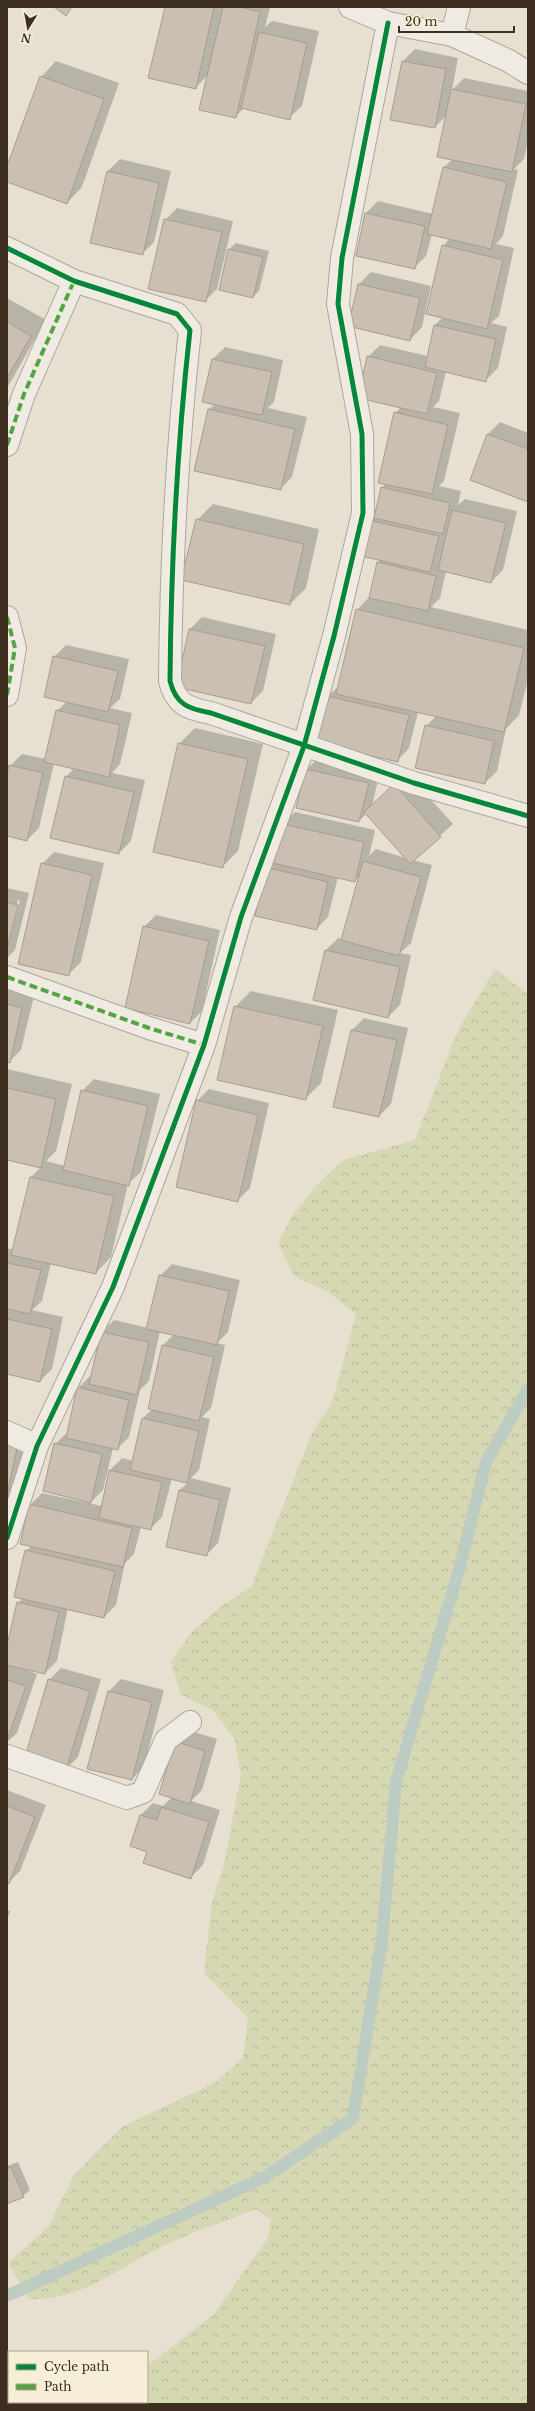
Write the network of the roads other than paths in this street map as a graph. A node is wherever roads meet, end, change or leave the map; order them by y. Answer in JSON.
{"nodes":[{"id":1,"x":350,"y":7,"type":"edge"},
{"id":2,"x":459,"y":7,"type":"edge"},
{"id":3,"x":388,"y":24,"type":"junction"},
{"id":4,"x":452,"y":35,"type":"junction"},
{"id":5,"x":528,"y":73,"type":"edge"},
{"id":6,"x":7,"y":248,"type":"edge"},
{"id":7,"x":74,"y":280,"type":"junction"},
{"id":8,"x":7,"y":445,"type":"edge"},
{"id":9,"x":7,"y":617,"type":"edge"},
{"id":10,"x":7,"y":695,"type":"edge"},
{"id":11,"x":304,"y":746,"type":"junction"},
{"id":12,"x":528,"y":816,"type":"edge"},
{"id":13,"x":7,"y":976,"type":"edge"},
{"id":14,"x":204,"y":1045,"type":"junction"},
{"id":15,"x":7,"y":1432,"type":"edge"},
{"id":16,"x":36,"y":1446,"type":"junction"},
{"id":17,"x":7,"y":1538,"type":"edge"},
{"id":18,"x":190,"y":1722,"type":"dead end"},
{"id":19,"x":7,"y":1756,"type":"edge"}],
"edges":[{"from":1,"to":3,"type":"street"},
{"from":2,"to":4,"type":"street"},
{"from":3,"to":4,"type":"street"},
{"from":3,"to":11,"type":"street"},
{"from":4,"to":5,"type":"street"},
{"from":6,"to":7,"type":"street"},
{"from":7,"to":8,"type":"street"},
{"from":7,"to":11,"type":"street"},
{"from":9,"to":10,"type":"street"},
{"from":11,"to":12,"type":"street"},
{"from":11,"to":14,"type":"street"},
{"from":13,"to":14,"type":"street"},
{"from":14,"to":16,"type":"street"},
{"from":15,"to":16,"type":"street"},
{"from":16,"to":17,"type":"street"},
{"from":18,"to":19,"type":"street"}]}
